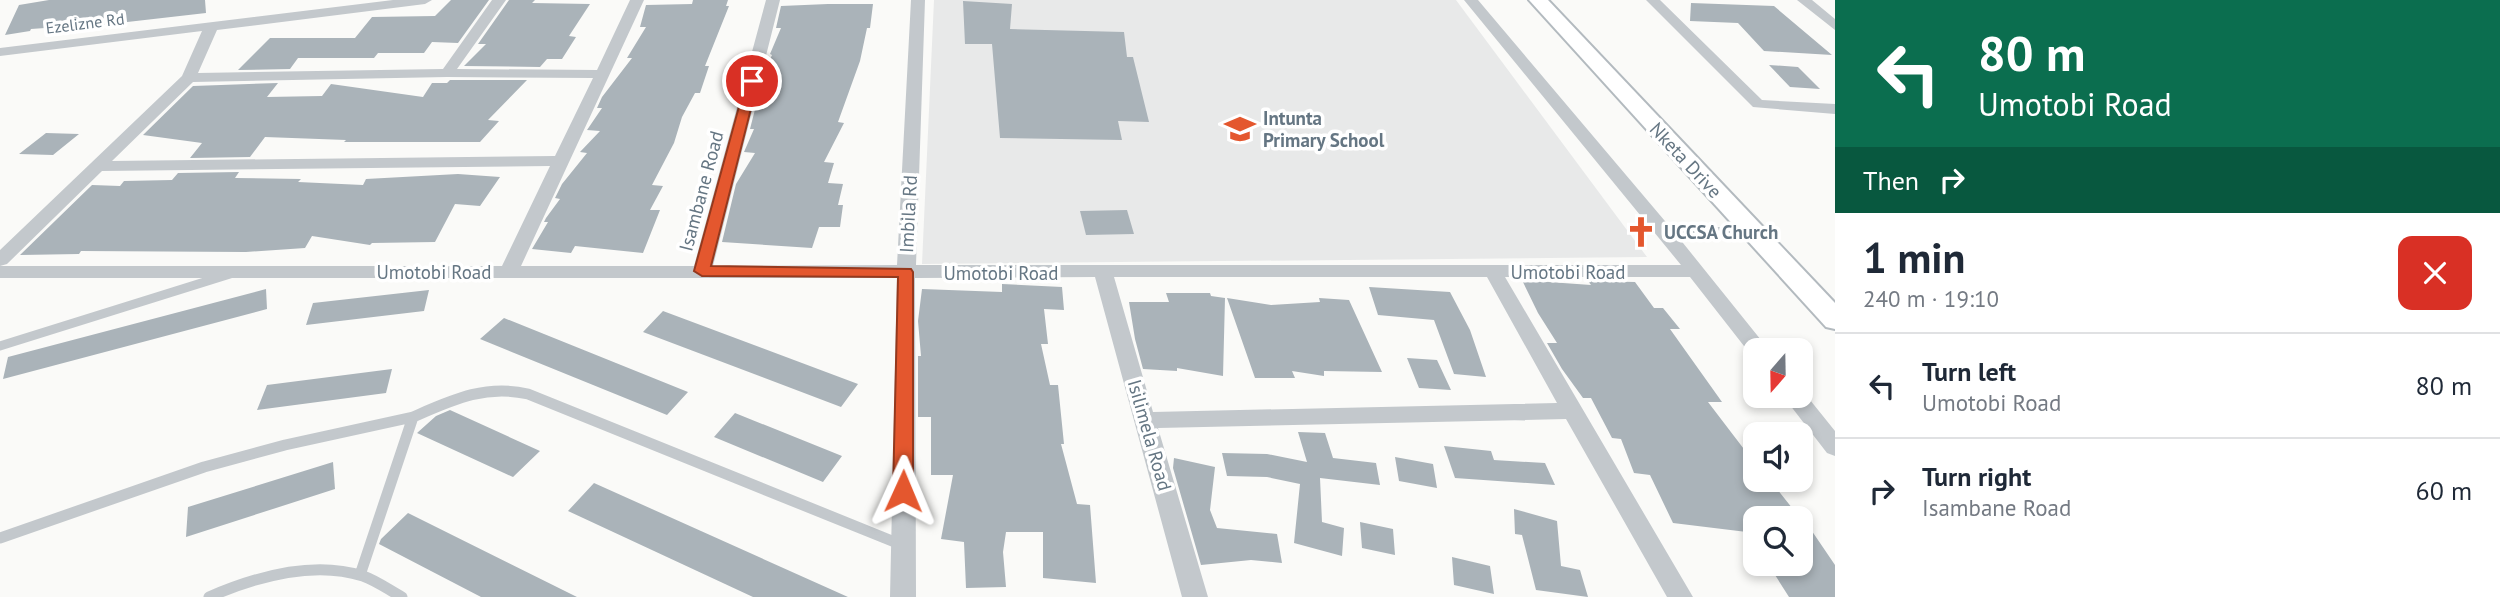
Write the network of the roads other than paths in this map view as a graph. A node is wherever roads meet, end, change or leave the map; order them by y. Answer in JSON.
{"nodes":[{"id":1,"x":425,"y":0,"type":"edge"},
{"id":2,"x":499,"y":0,"type":"edge"},
{"id":3,"x":637,"y":0,"type":"edge"},
{"id":4,"x":773,"y":0,"type":"edge"},
{"id":5,"x":918,"y":0,"type":"edge"},
{"id":6,"x":1471,"y":0,"type":"edge"},
{"id":7,"x":1538,"y":0,"type":"edge"},
{"id":8,"x":1653,"y":0,"type":"edge"},
{"id":9,"x":1804,"y":0,"type":"edge"},
{"id":10,"x":212,"y":25,"type":"junction"},
{"id":11,"x":1835,"y":26,"type":"edge"},
{"id":12,"x":0,"y":52,"type":"edge"},
{"id":13,"x":447,"y":73,"type":"junction"},
{"id":14,"x":602,"y":74,"type":"junction"},
{"id":15,"x":189,"y":78,"type":"junction"},
{"id":16,"x":1835,"y":109,"type":"edge"},
{"id":17,"x":561,"y":161,"type":"junction"},
{"id":18,"x":100,"y":166,"type":"junction"},
{"id":19,"x":1665,"y":232,"type":"junction"},
{"id":20,"x":1754,"y":233,"type":"junction"},
{"id":21,"x":0,"y":260,"type":"edge"},
{"id":22,"x":509,"y":271,"type":"junction"},
{"id":23,"x":702,"y":271,"type":"junction"},
{"id":24,"x":1696,"y":271,"type":"junction"},
{"id":25,"x":0,"y":272,"type":"edge"},
{"id":26,"x":236,"y":272,"type":"junction"},
{"id":27,"x":906,"y":272,"type":"junction"},
{"id":28,"x":1493,"y":272,"type":"junction"},
{"id":29,"x":1103,"y":273,"type":"junction"},
{"id":30,"x":1835,"y":320,"type":"edge"},
{"id":31,"x":1749,"y":338,"type":"edge"},
{"id":32,"x":0,"y":346,"type":"edge"},
{"id":33,"x":1804,"y":408,"type":"edge"},
{"id":34,"x":1573,"y":411,"type":"junction"},
{"id":35,"x":413,"y":417,"type":"junction"},
{"id":36,"x":1146,"y":420,"type":"junction"},
{"id":37,"x":1835,"y":447,"type":"edge"},
{"id":38,"x":0,"y":538,"type":"edge"},
{"id":39,"x":902,"y":545,"type":"junction"},
{"id":40,"x":360,"y":575,"type":"junction"},
{"id":41,"x":209,"y":597,"type":"edge"},
{"id":42,"x":402,"y":597,"type":"edge"},
{"id":43,"x":903,"y":597,"type":"edge"},
{"id":44,"x":1195,"y":597,"type":"edge"},
{"id":45,"x":1680,"y":597,"type":"edge"}],
"edges":[{"from":1,"to":10,"type":"street","name":"Ezelizne Rd"},
{"from":2,"to":13,"type":"street"},
{"from":3,"to":14,"type":"street"},
{"from":4,"to":23,"type":"street","name":"Isambane Road"},
{"from":5,"to":27,"type":"street","name":"Imbila Rd"},
{"from":6,"to":19,"type":"street"},
{"from":7,"to":20,"type":"street","name":"Nketa Drive"},
{"from":8,"to":16,"type":"street"},
{"from":9,"to":11,"type":"street"},
{"from":10,"to":12,"type":"street","name":"Ezelizne Rd"},
{"from":10,"to":15,"type":"street"},
{"from":13,"to":14,"type":"street"},
{"from":13,"to":15,"type":"street"},
{"from":14,"to":17,"type":"street"},
{"from":15,"to":18,"type":"street"},
{"from":17,"to":18,"type":"street"},
{"from":17,"to":22,"type":"street"},
{"from":18,"to":21,"type":"street"},
{"from":19,"to":20,"type":"street"},
{"from":19,"to":24,"type":"street"},
{"from":20,"to":30,"type":"street","name":"Nketa Drive"},
{"from":22,"to":23,"type":"street","name":"Umotobi Road"},
{"from":22,"to":26,"type":"street","name":"Umotobi Road"},
{"from":23,"to":27,"type":"street","name":"Umotobi Road"},
{"from":24,"to":28,"type":"street","name":"Umotobi Road"},
{"from":24,"to":31,"type":"street"},
{"from":25,"to":26,"type":"street","name":"Umotobi Road"},
{"from":26,"to":32,"type":"lane"},
{"from":27,"to":29,"type":"street","name":"Umotobi Road"},
{"from":27,"to":39,"type":"street","name":"Imbila Rd"},
{"from":28,"to":29,"type":"street","name":"Umotobi Road"},
{"from":28,"to":34,"type":"street"},
{"from":29,"to":36,"type":"street","name":"Isilimela Road"},
{"from":33,"to":37,"type":"street"},
{"from":34,"to":36,"type":"street"},
{"from":34,"to":45,"type":"street"},
{"from":35,"to":38,"type":"lane"},
{"from":35,"to":39,"type":"lane"},
{"from":35,"to":40,"type":"lane"},
{"from":36,"to":44,"type":"street","name":"Isilimela Road"},
{"from":39,"to":43,"type":"street","name":"Imbila Rd"},
{"from":40,"to":41,"type":"lane"},
{"from":40,"to":42,"type":"lane"}]}
